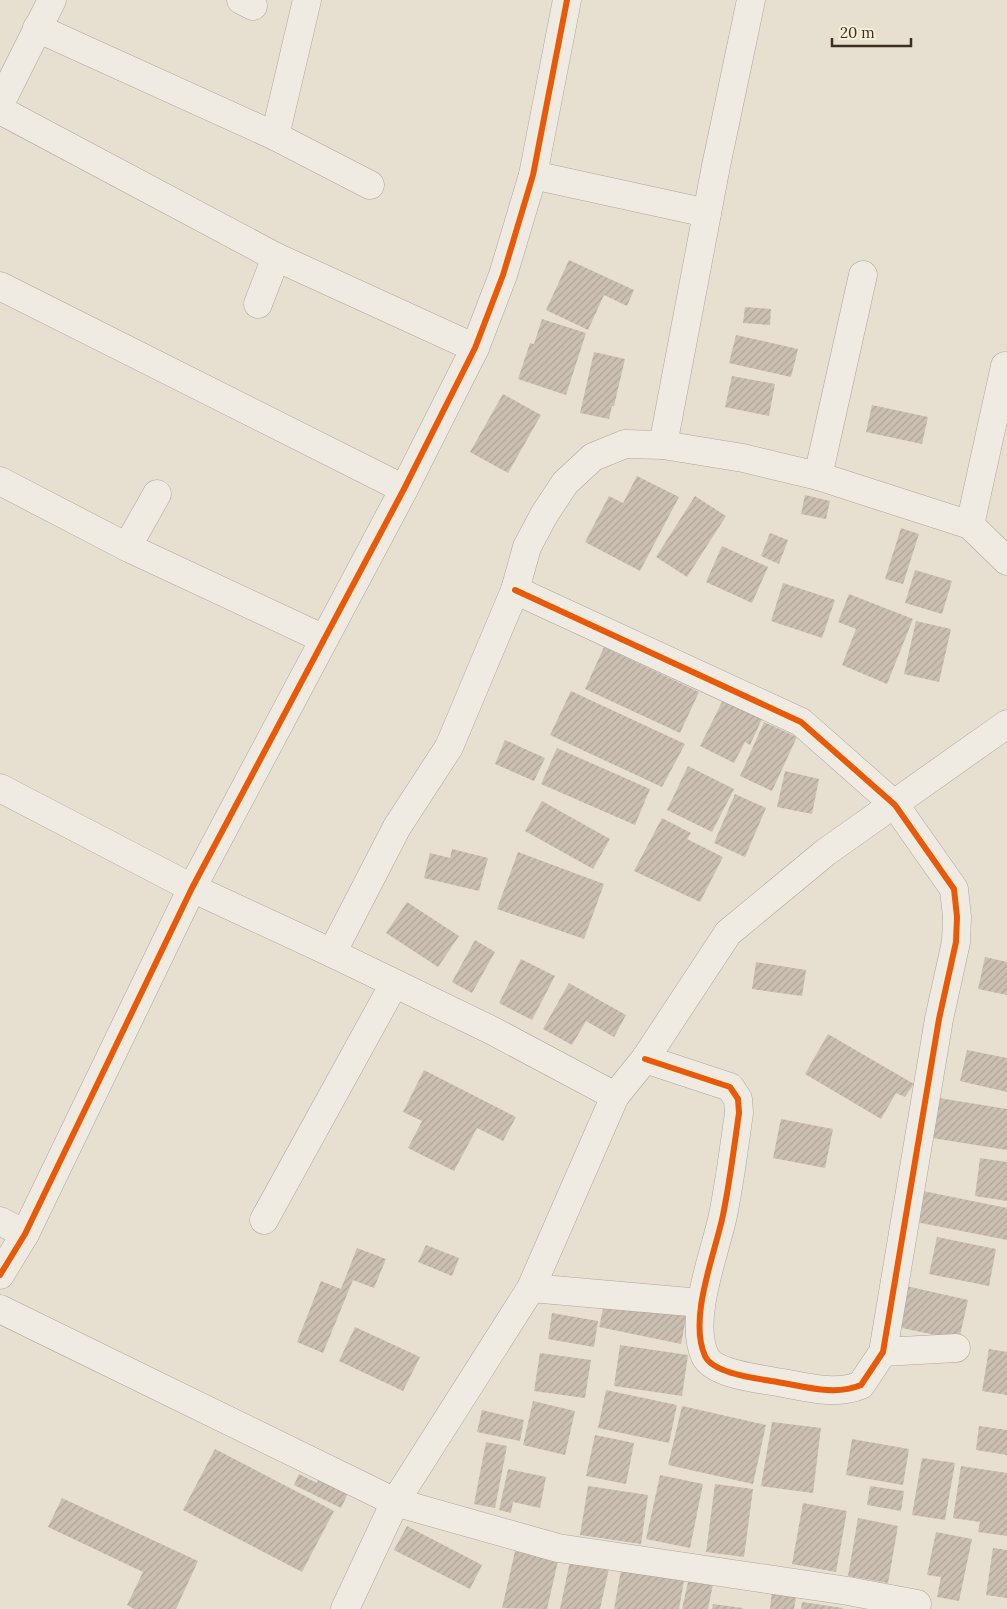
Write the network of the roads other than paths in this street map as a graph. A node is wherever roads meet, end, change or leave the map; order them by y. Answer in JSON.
{"nodes":[{"id":1,"x":52,"y":0,"type":"edge"},
{"id":2,"x":308,"y":0,"type":"edge"},
{"id":3,"x":567,"y":0,"type":"edge"},
{"id":4,"x":751,"y":0,"type":"edge"},
{"id":5,"x":37,"y":28,"type":"junction"},
{"id":6,"x":0,"y":104,"type":"edge"},
{"id":7,"x":0,"y":110,"type":"edge"},
{"id":8,"x":275,"y":136,"type":"junction"},
{"id":9,"x":532,"y":175,"type":"junction"},
{"id":10,"x":370,"y":185,"type":"dead end"},
{"id":11,"x":708,"y":213,"type":"junction"},
{"id":12,"x":276,"y":257,"type":"junction"},
{"id":13,"x":863,"y":275,"type":"dead end"},
{"id":14,"x":0,"y":286,"type":"edge"},
{"id":15,"x":258,"y":304,"type":"dead end"},
{"id":16,"x":475,"y":348,"type":"junction"},
{"id":17,"x":1004,"y":366,"type":"dead end"},
{"id":18,"x":663,"y":445,"type":"junction"},
{"id":19,"x":818,"y":476,"type":"junction"},
{"id":20,"x":0,"y":481,"type":"edge"},
{"id":21,"x":404,"y":489,"type":"junction"},
{"id":22,"x":156,"y":494,"type":"dead end"},
{"id":23,"x":970,"y":525,"type":"junction"},
{"id":24,"x":127,"y":547,"type":"junction"},
{"id":25,"x":1007,"y":561,"type":"edge"},
{"id":26,"x":515,"y":590,"type":"junction"},
{"id":27,"x":324,"y":639,"type":"junction"},
{"id":28,"x":1007,"y":724,"type":"edge"},
{"id":29,"x":0,"y":788,"type":"edge"},
{"id":30,"x":895,"y":805,"type":"junction"},
{"id":31,"x":192,"y":888,"type":"junction"},
{"id":32,"x":332,"y":953,"type":"junction"},
{"id":33,"x":394,"y":984,"type":"junction"},
{"id":34,"x":645,"y":1059,"type":"junction"},
{"id":35,"x":615,"y":1096,"type":"junction"},
{"id":36,"x":264,"y":1220,"type":"dead end"},
{"id":37,"x":0,"y":1221,"type":"edge"},
{"id":38,"x":25,"y":1234,"type":"junction"},
{"id":39,"x":0,"y":1275,"type":"edge"},
{"id":40,"x":531,"y":1288,"type":"junction"},
{"id":41,"x":701,"y":1302,"type":"junction"},
{"id":42,"x":0,"y":1309,"type":"edge"},
{"id":43,"x":956,"y":1348,"type":"dead end"},
{"id":44,"x":883,"y":1352,"type":"junction"},
{"id":45,"x":395,"y":1502,"type":"junction"},
{"id":46,"x":917,"y":1604,"type":"dead end"},
{"id":47,"x":345,"y":1609,"type":"edge"}],
"edges":[{"from":1,"to":5,"type":"street"},
{"from":2,"to":8,"type":"street"},
{"from":3,"to":9,"type":"street"},
{"from":4,"to":11,"type":"street"},
{"from":5,"to":6,"type":"street"},
{"from":5,"to":8,"type":"street"},
{"from":7,"to":12,"type":"street"},
{"from":8,"to":10,"type":"street"},
{"from":9,"to":11,"type":"street"},
{"from":9,"to":16,"type":"street"},
{"from":11,"to":18,"type":"street"},
{"from":12,"to":15,"type":"street"},
{"from":12,"to":16,"type":"street"},
{"from":13,"to":19,"type":"street"},
{"from":14,"to":21,"type":"street"},
{"from":16,"to":21,"type":"street"},
{"from":17,"to":23,"type":"street"},
{"from":18,"to":19,"type":"street"},
{"from":18,"to":26,"type":"street"},
{"from":19,"to":23,"type":"street"},
{"from":20,"to":24,"type":"street"},
{"from":21,"to":27,"type":"street"},
{"from":22,"to":24,"type":"street"},
{"from":23,"to":25,"type":"street"},
{"from":24,"to":27,"type":"street"},
{"from":26,"to":30,"type":"street"},
{"from":26,"to":32,"type":"street"},
{"from":27,"to":31,"type":"street"},
{"from":28,"to":30,"type":"street"},
{"from":29,"to":31,"type":"street"},
{"from":30,"to":34,"type":"street"},
{"from":30,"to":44,"type":"street"},
{"from":31,"to":32,"type":"street"},
{"from":31,"to":38,"type":"street"},
{"from":32,"to":33,"type":"street"},
{"from":33,"to":35,"type":"street"},
{"from":33,"to":36,"type":"street"},
{"from":34,"to":35,"type":"street"},
{"from":34,"to":41,"type":"street"},
{"from":35,"to":40,"type":"street"},
{"from":37,"to":38,"type":"street"},
{"from":38,"to":39,"type":"street"},
{"from":40,"to":41,"type":"street"},
{"from":40,"to":45,"type":"street"},
{"from":41,"to":44,"type":"street"},
{"from":42,"to":45,"type":"street"},
{"from":43,"to":44,"type":"street"},
{"from":45,"to":46,"type":"street"},
{"from":45,"to":47,"type":"street"}]}
